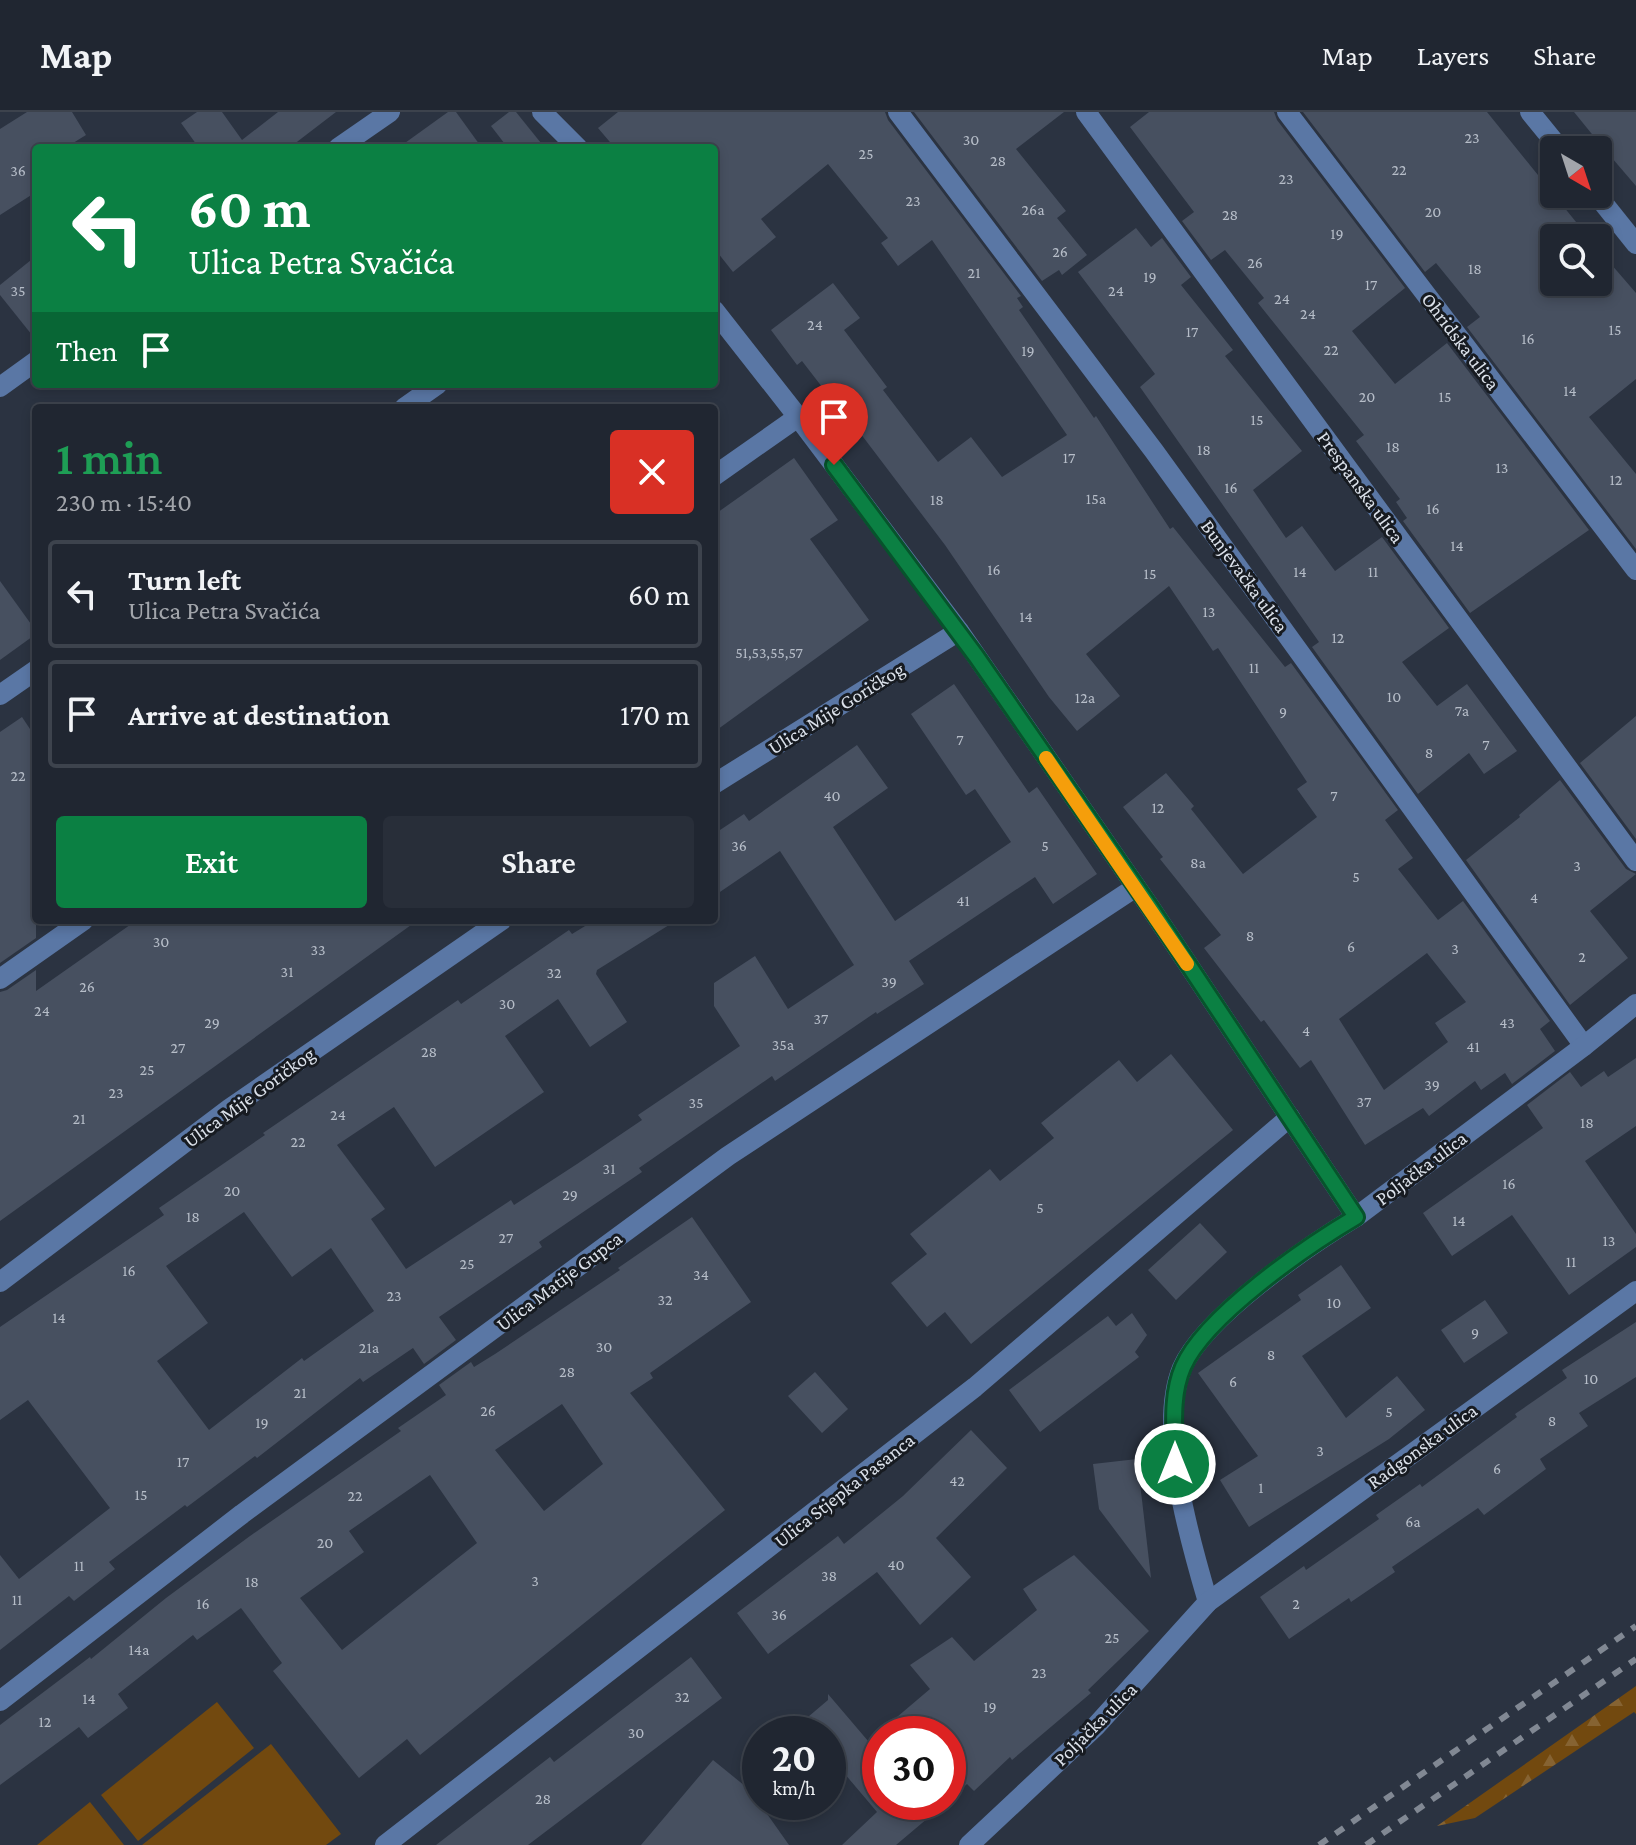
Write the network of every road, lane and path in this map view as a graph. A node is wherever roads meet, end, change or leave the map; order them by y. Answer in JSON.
{"nodes":[{"id":1,"x":390,"y":112,"type":"edge"},
{"id":2,"x":542,"y":112,"type":"edge"},
{"id":3,"x":898,"y":112,"type":"edge"},
{"id":4,"x":1086,"y":112,"type":"edge"},
{"id":5,"x":1287,"y":112,"type":"edge"},
{"id":6,"x":1530,"y":112,"type":"edge"},
{"id":7,"x":1550,"y":136,"type":"edge"},
{"id":8,"x":344,"y":144,"type":"edge"},
{"id":9,"x":574,"y":144,"type":"edge"},
{"id":10,"x":1607,"y":208,"type":"edge"},
{"id":11,"x":1636,"y":244,"type":"edge"},
{"id":12,"x":718,"y":315,"type":"edge"},
{"id":13,"x":32,"y":364,"type":"edge"},
{"id":14,"x":0,"y":387,"type":"edge"},
{"id":15,"x":432,"y":388,"type":"edge"},
{"id":16,"x":410,"y":404,"type":"edge"},
{"id":17,"x":798,"y":417,"type":"junction"},
{"id":18,"x":718,"y":473,"type":"edge"},
{"id":19,"x":1636,"y":570,"type":"edge"},
{"id":20,"x":959,"y":631,"type":"junction"},
{"id":21,"x":32,"y":673,"type":"edge"},
{"id":22,"x":0,"y":695,"type":"edge"},
{"id":23,"x":718,"y":782,"type":"edge"},
{"id":24,"x":1636,"y":861,"type":"edge"},
{"id":25,"x":1136,"y":887,"type":"junction"},
{"id":26,"x":78,"y":924,"type":"edge"},
{"id":27,"x":496,"y":924,"type":"edge"},
{"id":28,"x":0,"y":979,"type":"edge"},
{"id":29,"x":1636,"y":1004,"type":"edge"},
{"id":30,"x":1584,"y":1046,"type":"junction"},
{"id":31,"x":1290,"y":1117,"type":"junction"},
{"id":32,"x":1356,"y":1217,"type":"junction"},
{"id":33,"x":0,"y":1282,"type":"edge"},
{"id":34,"x":1636,"y":1291,"type":"edge"},
{"id":35,"x":1208,"y":1602,"type":"junction"},
{"id":36,"x":0,"y":1701,"type":"edge"},
{"id":37,"x":385,"y":1845,"type":"edge"},
{"id":38,"x":969,"y":1845,"type":"edge"}],
"edges":[{"from":1,"to":8,"type":"street"},
{"from":2,"to":9,"type":"street"},
{"from":3,"to":30,"type":"street","name":"Bunjevačka ulica"},
{"from":4,"to":24,"type":"street","name":"Prespanska ulica"},
{"from":5,"to":19,"type":"street","name":"Ohridska ulica"},
{"from":6,"to":7,"type":"street"},
{"from":10,"to":11,"type":"street"},
{"from":12,"to":17,"type":"street"},
{"from":13,"to":14,"type":"street"},
{"from":15,"to":16,"type":"street"},
{"from":17,"to":18,"type":"street"},
{"from":17,"to":20,"type":"street"},
{"from":20,"to":23,"type":"street","name":"Ulica Mije Goričkog"},
{"from":20,"to":25,"type":"street"},
{"from":21,"to":22,"type":"street"},
{"from":25,"to":31,"type":"street"},
{"from":25,"to":36,"type":"street","name":"Ulica Matije Gupca"},
{"from":26,"to":28,"type":"street"},
{"from":27,"to":33,"type":"street","name":"Ulica Mije Goričkog"},
{"from":29,"to":30,"type":"street","name":"Poljačka ulica"},
{"from":30,"to":32,"type":"street","name":"Poljačka ulica"},
{"from":31,"to":32,"type":"street"},
{"from":31,"to":37,"type":"street","name":"Ulica Stjepka Pasanca"},
{"from":32,"to":35,"type":"street","name":"Poljačka ulica"},
{"from":34,"to":35,"type":"street","name":"Radgonska ulica"},
{"from":35,"to":38,"type":"street","name":"Poljačka ulica"}]}
